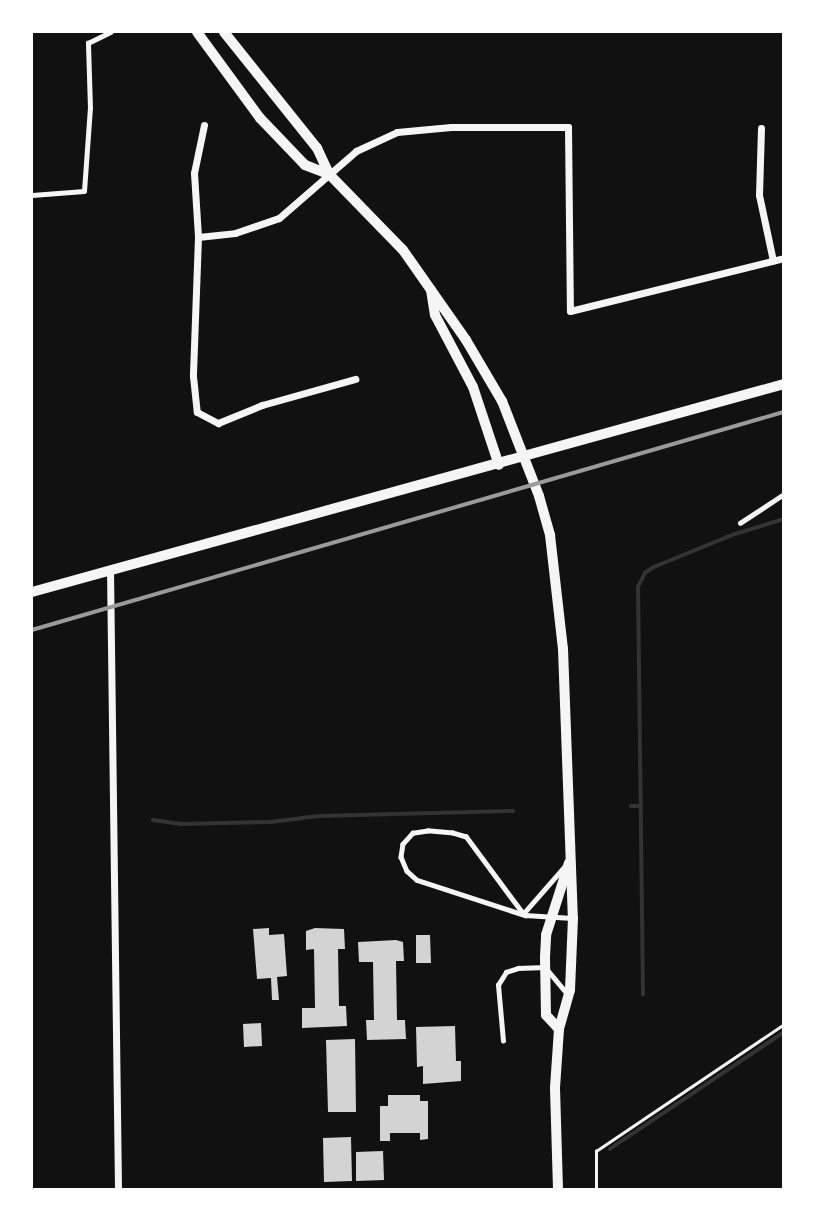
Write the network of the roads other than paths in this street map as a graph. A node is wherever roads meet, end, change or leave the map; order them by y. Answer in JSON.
{"nodes":[{"id":1,"x":111,"y":32,"type":"edge"},
{"id":2,"x":197,"y":32,"type":"edge"},
{"id":3,"x":224,"y":32,"type":"edge"},
{"id":4,"x":204,"y":125,"type":"dead end"},
{"id":5,"x":761,"y":128,"type":"dead end"},
{"id":6,"x":329,"y":174,"type":"junction"},
{"id":7,"x":32,"y":195,"type":"edge"},
{"id":8,"x":198,"y":237,"type":"junction"},
{"id":9,"x":783,"y":258,"type":"edge"},
{"id":10,"x":773,"y":261,"type":"junction"},
{"id":11,"x":431,"y":288,"type":"junction"},
{"id":12,"x":355,"y":379,"type":"dead end"},
{"id":13,"x":783,"y":384,"type":"edge"},
{"id":14,"x":525,"y":458,"type":"junction"},
{"id":15,"x":499,"y":465,"type":"junction"},
{"id":16,"x":783,"y":494,"type":"edge"},
{"id":17,"x":740,"y":523,"type":"dead end"},
{"id":18,"x":110,"y":569,"type":"junction"},
{"id":19,"x":32,"y":593,"type":"edge"},
{"id":20,"x":570,"y":860,"type":"junction"},
{"id":21,"x":523,"y":914,"type":"junction"},
{"id":22,"x":551,"y":917,"type":"junction"},
{"id":23,"x":573,"y":918,"type":"junction"},
{"id":24,"x":545,"y":967,"type":"junction"},
{"id":25,"x":569,"y":995,"type":"junction"},
{"id":26,"x":559,"y":1029,"type":"junction"},
{"id":27,"x":503,"y":1041,"type":"dead end"},
{"id":28,"x":118,"y":1189,"type":"edge"},
{"id":29,"x":558,"y":1189,"type":"edge"}],
"edges":[{"from":1,"to":7,"type":"lane"},
{"from":2,"to":6,"type":"main road"},
{"from":3,"to":6,"type":"main road"},
{"from":4,"to":8,"type":"street"},
{"from":5,"to":10,"type":"street"},
{"from":6,"to":8,"type":"street"},
{"from":6,"to":10,"type":"street"},
{"from":6,"to":11,"type":"main road"},
{"from":8,"to":12,"type":"street"},
{"from":9,"to":10,"type":"street"},
{"from":11,"to":14,"type":"main road"},
{"from":11,"to":15,"type":"main road"},
{"from":13,"to":14,"type":"street"},
{"from":14,"to":15,"type":"street"},
{"from":14,"to":20,"type":"main road"},
{"from":15,"to":18,"type":"street"},
{"from":16,"to":17,"type":"lane"},
{"from":18,"to":19,"type":"street"},
{"from":18,"to":28,"type":"street"},
{"from":20,"to":21,"type":"lane"},
{"from":20,"to":22,"type":"main road"},
{"from":20,"to":23,"type":"main road"},
{"from":21,"to":21,"type":"lane"},
{"from":21,"to":22,"type":"lane"},
{"from":22,"to":23,"type":"lane"},
{"from":22,"to":24,"type":"main road"},
{"from":23,"to":25,"type":"main road"},
{"from":24,"to":25,"type":"lane"},
{"from":24,"to":26,"type":"main road"},
{"from":24,"to":27,"type":"lane"},
{"from":25,"to":26,"type":"main road"},
{"from":26,"to":29,"type":"main road"}]}
